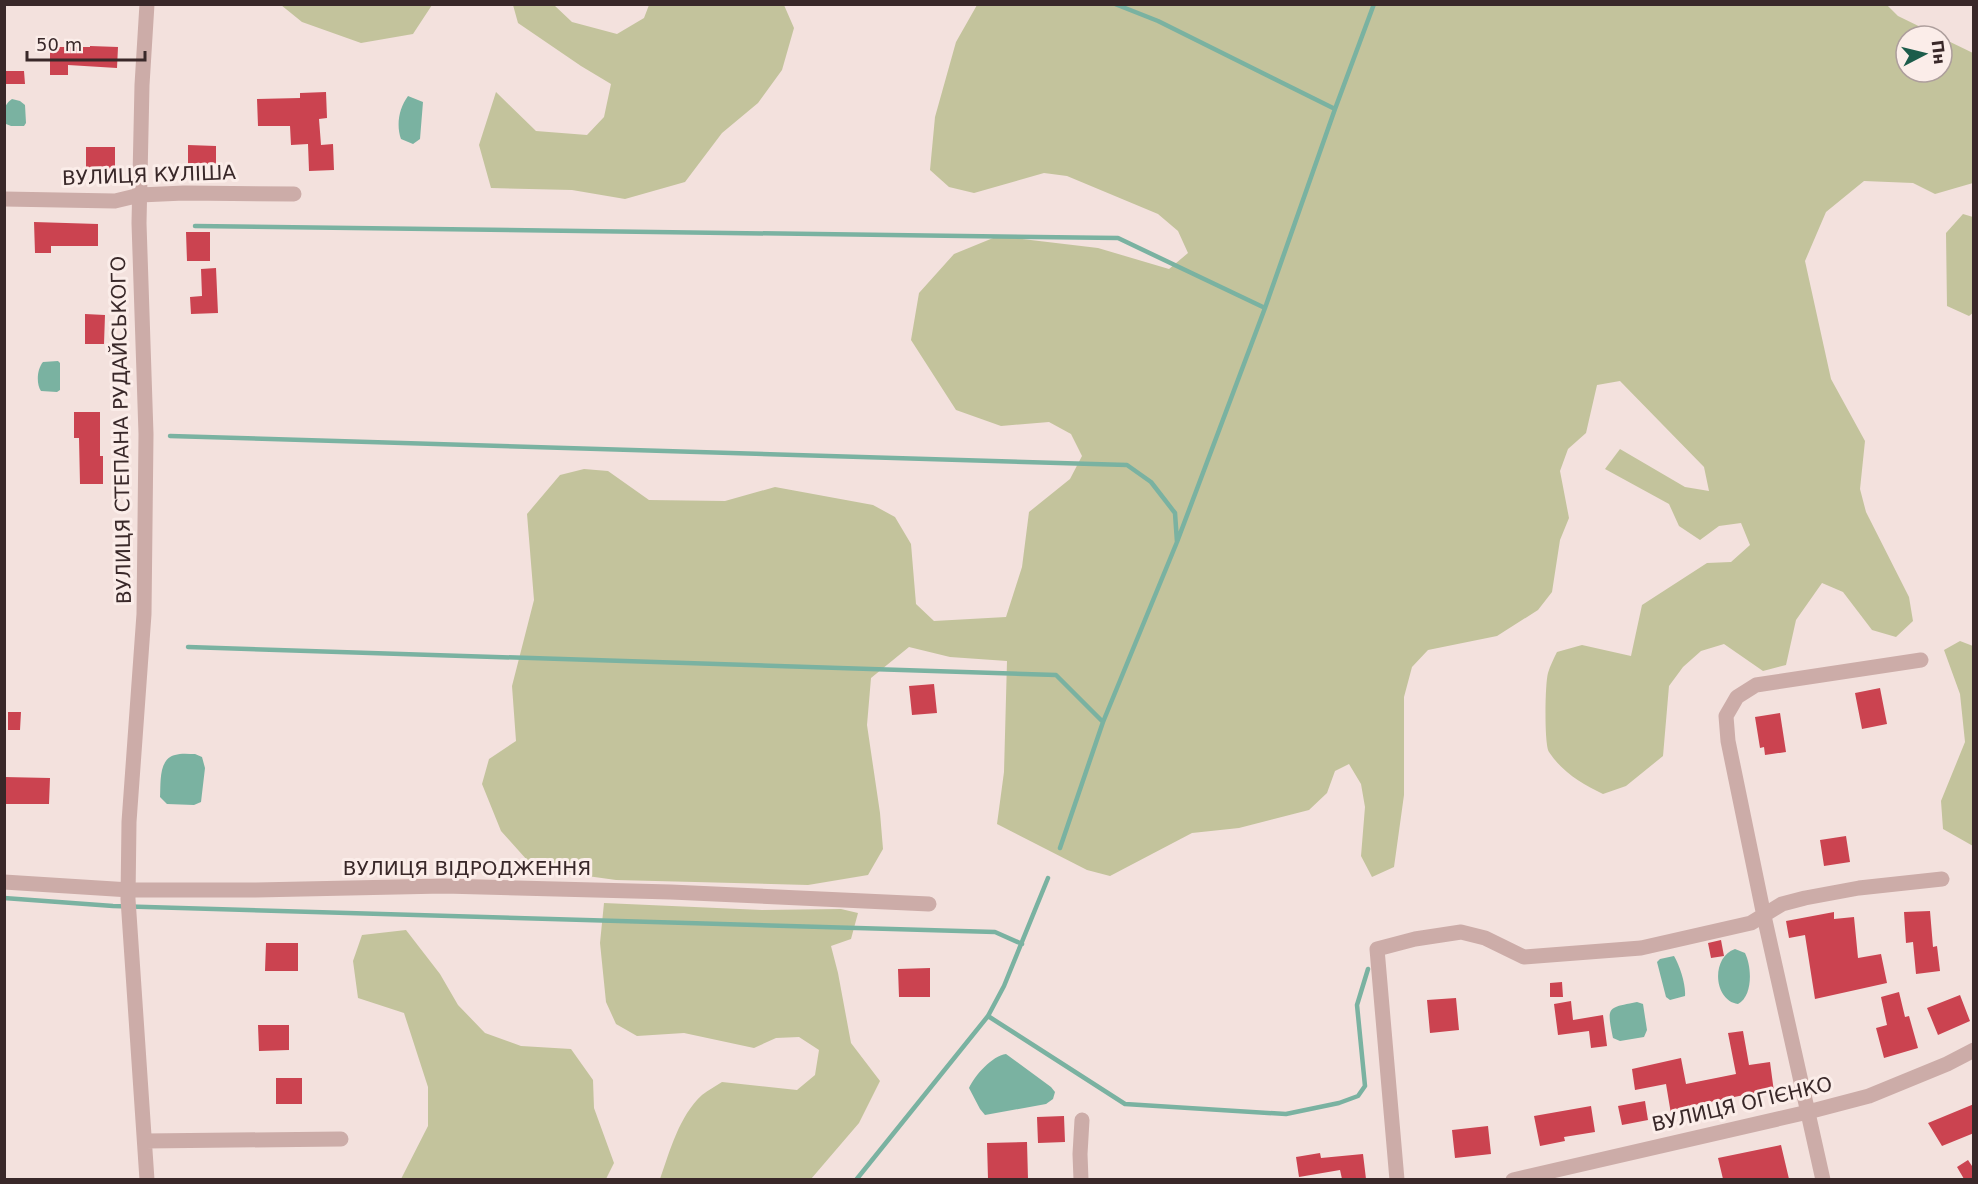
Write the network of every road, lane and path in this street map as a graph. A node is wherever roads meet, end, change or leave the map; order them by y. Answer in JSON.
{"nodes":[{"id":1,"x":147,"y":4,"type":"edge"},
{"id":2,"x":294,"y":194,"type":"dead end"},
{"id":3,"x":140,"y":195,"type":"junction"},
{"id":4,"x":4,"y":199,"type":"edge"},
{"id":5,"x":1921,"y":660,"type":"dead end"},
{"id":6,"x":1942,"y":879,"type":"dead end"},
{"id":7,"x":4,"y":882,"type":"edge"},
{"id":8,"x":129,"y":901,"type":"junction"},
{"id":9,"x":928,"y":904,"type":"dead end"},
{"id":10,"x":1764,"y":916,"type":"junction"},
{"id":11,"x":1974,"y":1050,"type":"edge"},
{"id":12,"x":1808,"y":1112,"type":"junction"},
{"id":13,"x":1082,"y":1120,"type":"dead end"},
{"id":14,"x":341,"y":1139,"type":"dead end"},
{"id":15,"x":145,"y":1141,"type":"junction"},
{"id":16,"x":147,"y":1179,"type":"edge"},
{"id":17,"x":1081,"y":1179,"type":"edge"},
{"id":18,"x":1397,"y":1179,"type":"edge"},
{"id":19,"x":1514,"y":1179,"type":"edge"},
{"id":20,"x":1823,"y":1179,"type":"edge"}],
"edges":[{"from":1,"to":3,"type":"street","name":"ВУЛИЦЯ СТЕПАНА РУДАЙСЬКОГО"},
{"from":2,"to":3,"type":"street","name":"ВУЛИЦЯ КУЛІША"},
{"from":3,"to":4,"type":"street","name":"ВУЛИЦЯ КУЛІША"},
{"from":3,"to":8,"type":"street","name":"ВУЛИЦЯ СТЕПАНА РУДАЙСЬКОГО"},
{"from":5,"to":10,"type":"street"},
{"from":6,"to":10,"type":"street"},
{"from":7,"to":8,"type":"street","name":"ВУЛИЦЯ ВІДРОДЖЕННЯ"},
{"from":8,"to":9,"type":"street","name":"ВУЛИЦЯ ВІДРОДЖЕННЯ"},
{"from":8,"to":15,"type":"street","name":"ВУЛИЦЯ СТЕПАНА РУДАЙСЬКОГО"},
{"from":10,"to":12,"type":"street"},
{"from":10,"to":18,"type":"street"},
{"from":11,"to":12,"type":"street","name":"ВУЛИЦЯ ОГІЄНКО"},
{"from":12,"to":19,"type":"street","name":"ВУЛИЦЯ ОГІЄНКО"},
{"from":12,"to":20,"type":"street"},
{"from":13,"to":17,"type":"street"},
{"from":14,"to":15,"type":"street"},
{"from":15,"to":16,"type":"street","name":"ВУЛИЦЯ СТЕПАНА РУДАЙСЬКОГО"}]}
